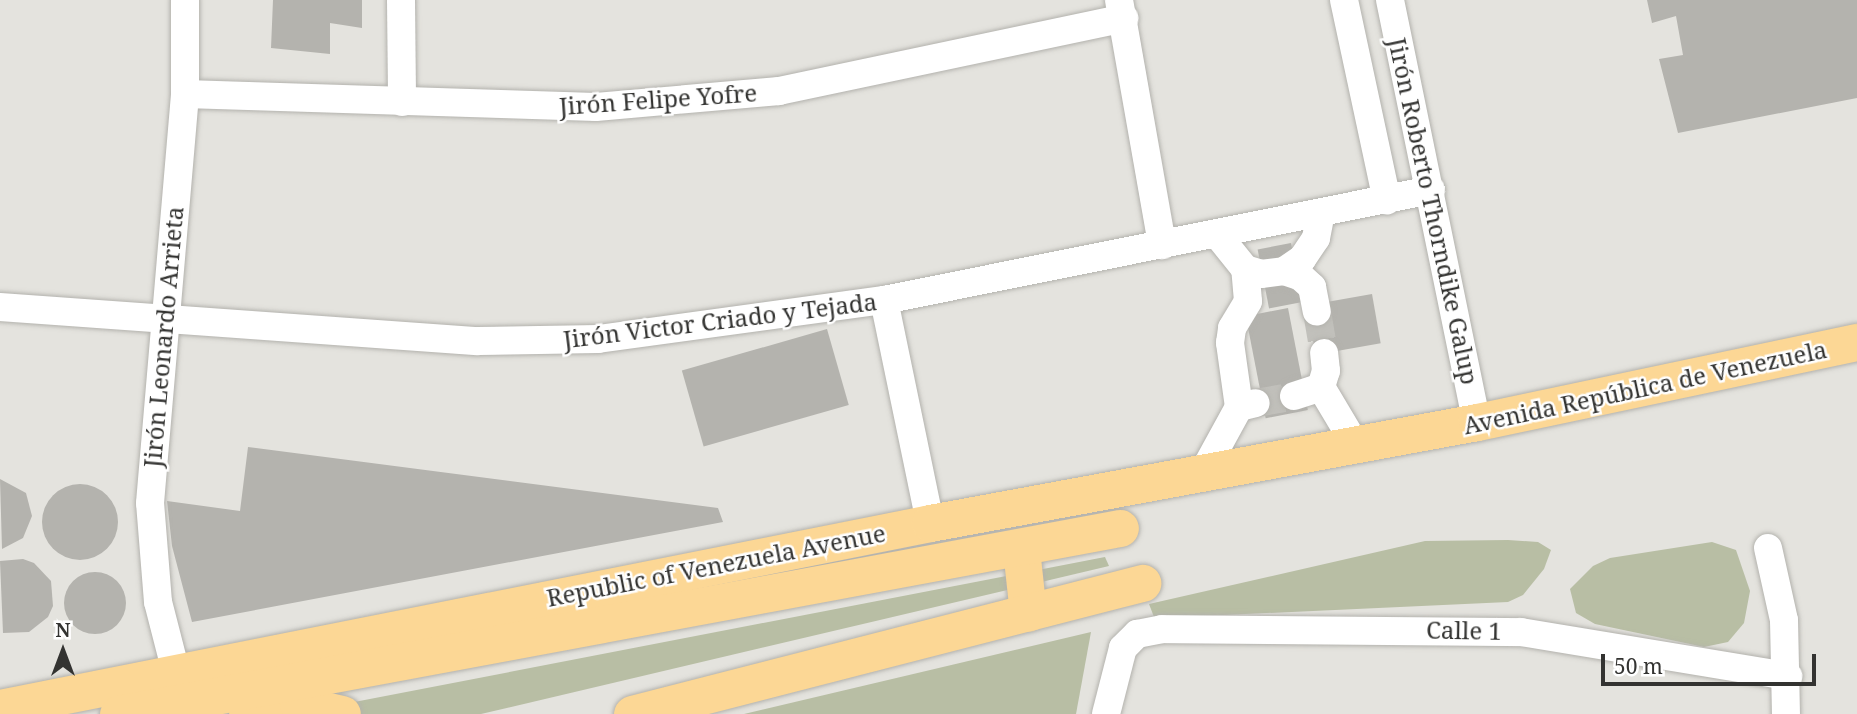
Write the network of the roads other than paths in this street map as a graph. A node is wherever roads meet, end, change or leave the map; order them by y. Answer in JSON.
{"nodes":[{"id":1,"x":186,"y":0,"type":"edge"},
{"id":2,"x":401,"y":0,"type":"edge"},
{"id":3,"x":1344,"y":0,"type":"edge"},
{"id":4,"x":1390,"y":0,"type":"edge"},
{"id":5,"x":1121,"y":9,"type":"edge"},
{"id":6,"x":185,"y":94,"type":"junction"},
{"id":7,"x":402,"y":102,"type":"junction"},
{"id":8,"x":1431,"y":190,"type":"junction"},
{"id":9,"x":1387,"y":200,"type":"junction"},
{"id":10,"x":1321,"y":213,"type":"junction"},
{"id":11,"x":1217,"y":234,"type":"junction"},
{"id":12,"x":1162,"y":245,"type":"junction"},
{"id":13,"x":1245,"y":269,"type":"junction"},
{"id":14,"x":1283,"y":271,"type":"junction"},
{"id":15,"x":884,"y":300,"type":"junction"},
{"id":16,"x":0,"y":307,"type":"edge"},
{"id":17,"x":1317,"y":312,"type":"tunnel mouth"},
{"id":18,"x":164,"y":320,"type":"junction"},
{"id":19,"x":1857,"y":342,"type":"edge"},
{"id":20,"x":1324,"y":353,"type":"tunnel mouth"},
{"id":21,"x":1321,"y":387,"type":"junction"},
{"id":22,"x":1294,"y":396,"type":"tunnel mouth"},
{"id":23,"x":1477,"y":422,"type":"junction"},
{"id":24,"x":1355,"y":444,"type":"junction"},
{"id":25,"x":1204,"y":471,"type":"junction"},
{"id":26,"x":930,"y":523,"type":"junction"},
{"id":27,"x":1120,"y":528,"type":"dead end"},
{"id":28,"x":1768,"y":548,"type":"dead end"},
{"id":29,"x":1021,"y":549,"type":"junction"},
{"id":30,"x":887,"y":573,"type":"junction"},
{"id":31,"x":1142,"y":583,"type":"dead end"},
{"id":32,"x":1028,"y":613,"type":"junction"},
{"id":33,"x":176,"y":672,"type":"junction"},
{"id":34,"x":1788,"y":676,"type":"junction"},
{"id":35,"x":0,"y":708,"type":"edge"},
{"id":36,"x":118,"y":714,"type":"edge"},
{"id":37,"x":233,"y":714,"type":"edge"},
{"id":38,"x":342,"y":714,"type":"edge"},
{"id":39,"x":632,"y":714,"type":"edge"},
{"id":40,"x":1106,"y":714,"type":"edge"},
{"id":41,"x":1786,"y":714,"type":"edge"}],
"edges":[{"from":1,"to":6,"type":"street","name":"Jirón Leonardo Arrieta"},
{"from":2,"to":7,"type":"street"},
{"from":3,"to":9,"type":"street","name":"Jirón Roberto Thorndike Galup"},
{"from":4,"to":8,"type":"street","name":"Jirón Roberto Thorndike Galup"},
{"from":5,"to":7,"type":"street","name":"Jirón Felipe Yofre"},
{"from":5,"to":12,"type":"street"},
{"from":6,"to":7,"type":"street","name":"Jirón Felipe Yofre"},
{"from":6,"to":18,"type":"street","name":"Jirón Leonardo Arrieta"},
{"from":8,"to":9,"type":"street","name":"Jirón Victor Criado y Tejada"},
{"from":8,"to":23,"type":"street","name":"Jirón Roberto Thorndike Galup"},
{"from":9,"to":10,"type":"street","name":"Jirón Victor Criado y Tejada"},
{"from":10,"to":11,"type":"street","name":"Jirón Victor Criado y Tejada"},
{"from":10,"to":14,"type":"street"},
{"from":11,"to":12,"type":"street","name":"Jirón Victor Criado y Tejada"},
{"from":11,"to":13,"type":"street"},
{"from":12,"to":15,"type":"street","name":"Jirón Victor Criado y Tejada"},
{"from":13,"to":14,"type":"street"},
{"from":13,"to":25,"type":"street"},
{"from":14,"to":17,"type":"street"},
{"from":15,"to":18,"type":"street","name":"Jirón Victor Criado y Tejada"},
{"from":15,"to":26,"type":"street"},
{"from":16,"to":18,"type":"street","name":"Jirón Victor Criado y Tejada"},
{"from":18,"to":33,"type":"street","name":"Jirón Leonardo Arrieta"},
{"from":19,"to":23,"type":"main road","name":"Avenida República de Venezuela"},
{"from":20,"to":21,"type":"street"},
{"from":21,"to":22,"type":"street"},
{"from":21,"to":24,"type":"street"},
{"from":23,"to":24,"type":"main road","name":"Avenida República de Venezuela"},
{"from":24,"to":25,"type":"main road","name":"Republic of Venezuela Avenue"},
{"from":25,"to":26,"type":"main road","name":"Republic of Venezuela Avenue"},
{"from":26,"to":30,"type":"main road"},
{"from":26,"to":33,"type":"main road","name":"Republic of Venezuela Avenue"},
{"from":27,"to":29,"type":"main road","name":"Republic of Venezuela Avenue"},
{"from":28,"to":34,"type":"street"},
{"from":29,"to":30,"type":"main road","name":"Republic of Venezuela Avenue"},
{"from":29,"to":32,"type":"main road"},
{"from":30,"to":36,"type":"main road","name":"Republic of Venezuela Avenue"},
{"from":31,"to":32,"type":"main road"},
{"from":32,"to":39,"type":"main road"},
{"from":33,"to":35,"type":"main road","name":"Republic of Venezuela Avenue"},
{"from":34,"to":40,"type":"street","name":"Calle 1"},
{"from":34,"to":41,"type":"street"},
{"from":37,"to":38,"type":"main road"}]}
